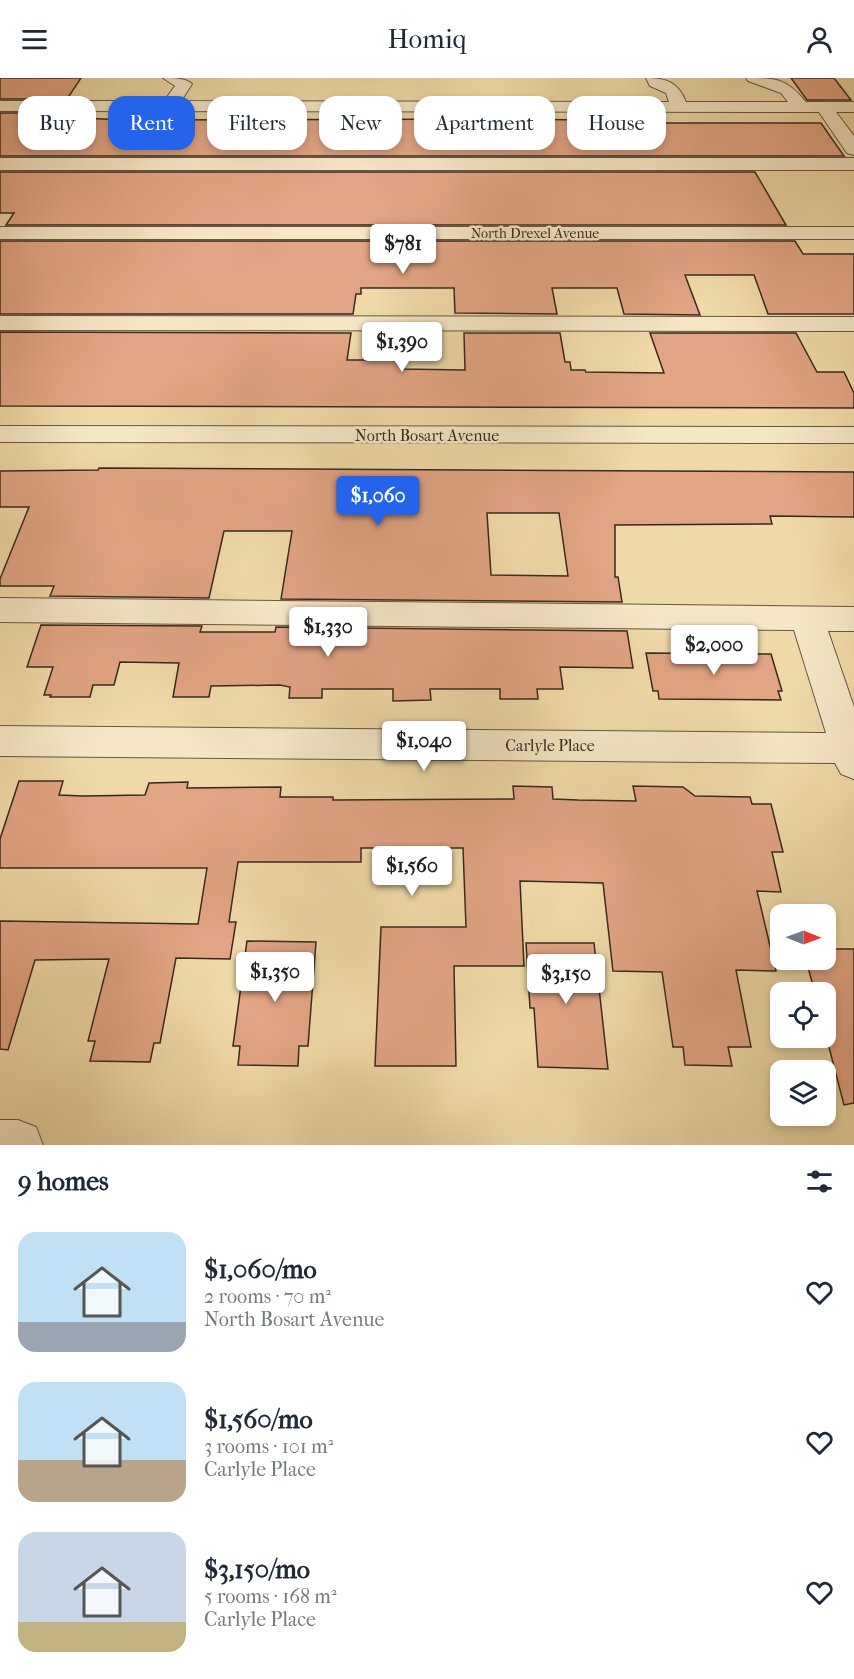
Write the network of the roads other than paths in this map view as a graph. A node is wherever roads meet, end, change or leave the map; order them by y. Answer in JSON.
{"nodes":[{"id":1,"x":754,"y":78,"type":"edge"},
{"id":2,"x":655,"y":81,"type":"edge"},
{"id":3,"x":184,"y":82,"type":"edge"},
{"id":4,"x":175,"y":96,"type":"edge"},
{"id":5,"x":648,"y":96,"type":"edge"},
{"id":6,"x":567,"y":103,"type":"edge"},
{"id":7,"x":195,"y":104,"type":"edge"},
{"id":8,"x":108,"y":105,"type":"edge"},
{"id":9,"x":0,"y":106,"type":"edge"},
{"id":10,"x":666,"y":106,"type":"edge"},
{"id":11,"x":680,"y":106,"type":"junction"},
{"id":12,"x":800,"y":106,"type":"junction"},
{"id":13,"x":824,"y":106,"type":"junction"},
{"id":14,"x":854,"y":107,"type":"edge"},
{"id":15,"x":854,"y":149,"type":"edge"},
{"id":16,"x":0,"y":164,"type":"edge"},
{"id":17,"x":854,"y":165,"type":"edge"},
{"id":18,"x":0,"y":233,"type":"edge"},
{"id":19,"x":854,"y":233,"type":"edge"},
{"id":20,"x":0,"y":323,"type":"edge"},
{"id":21,"x":854,"y":324,"type":"edge"},
{"id":22,"x":0,"y":434,"type":"edge"},
{"id":23,"x":854,"y":435,"type":"edge"},
{"id":24,"x":0,"y":610,"type":"edge"},
{"id":25,"x":807,"y":618,"type":"junction"},
{"id":26,"x":854,"y":619,"type":"edge"},
{"id":27,"x":0,"y":741,"type":"edge"},
{"id":28,"x":851,"y":755,"type":"edge"},
{"id":29,"x":0,"y":1145,"type":"edge"},
{"id":30,"x":18,"y":1145,"type":"edge"}],
"edges":[{"from":1,"to":12,"type":"street"},
{"from":2,"to":5,"type":"street"},
{"from":2,"to":11,"type":"street"},
{"from":3,"to":4,"type":"street"},
{"from":6,"to":7,"type":"street"},
{"from":8,"to":9,"type":"street"},
{"from":10,"to":11,"type":"street"},
{"from":11,"to":12,"type":"street"},
{"from":12,"to":13,"type":"street"},
{"from":13,"to":14,"type":"street"},
{"from":13,"to":15,"type":"street"},
{"from":16,"to":17,"type":"street"},
{"from":18,"to":19,"type":"street","name":"North Drexel Avenue"},
{"from":20,"to":21,"type":"street"},
{"from":22,"to":23,"type":"street","name":"North Bosart Avenue"},
{"from":24,"to":25,"type":"street"},
{"from":25,"to":26,"type":"street"},
{"from":25,"to":28,"type":"street"},
{"from":27,"to":28,"type":"street","name":"Carlyle Place"},
{"from":29,"to":30,"type":"street"}]}
